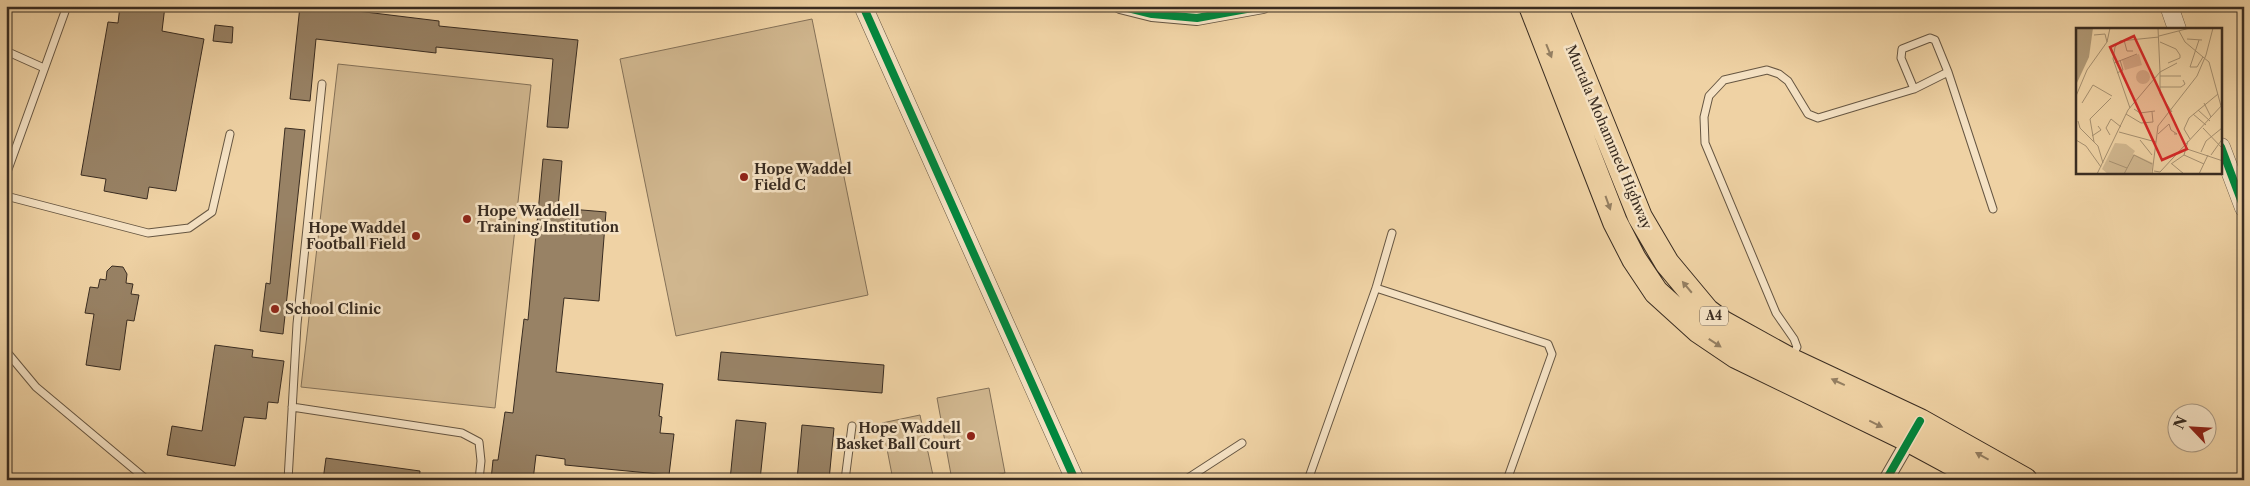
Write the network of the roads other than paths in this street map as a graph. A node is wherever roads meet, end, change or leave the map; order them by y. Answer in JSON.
{"nodes":[{"id":1,"x":67,"y":6,"type":"edge"},
{"id":2,"x":863,"y":6,"type":"edge"},
{"id":3,"x":1120,"y":6,"type":"edge"},
{"id":4,"x":1262,"y":6,"type":"edge"},
{"id":5,"x":1530,"y":6,"type":"edge"},
{"id":6,"x":1555,"y":6,"type":"edge"},
{"id":7,"x":2169,"y":6,"type":"edge"},
{"id":8,"x":2177,"y":28,"type":"edge"},
{"id":9,"x":6,"y":51,"type":"edge"},
{"id":10,"x":44,"y":68,"type":"junction"},
{"id":11,"x":1948,"y":72,"type":"junction"},
{"id":12,"x":322,"y":84,"type":"dead end"},
{"id":13,"x":1914,"y":90,"type":"junction"},
{"id":14,"x":230,"y":134,"type":"dead end"},
{"id":15,"x":2222,"y":150,"type":"edge"},
{"id":16,"x":6,"y":175,"type":"edge"},
{"id":17,"x":6,"y":196,"type":"edge"},
{"id":18,"x":2244,"y":208,"type":"edge"},
{"id":19,"x":1993,"y":209,"type":"dead end"},
{"id":20,"x":1392,"y":233,"type":"dead end"},
{"id":21,"x":1376,"y":288,"type":"junction"},
{"id":22,"x":6,"y":351,"type":"edge"},
{"id":23,"x":1790,"y":360,"type":"junction"},
{"id":24,"x":292,"y":407,"type":"junction"},
{"id":25,"x":852,"y":426,"type":"dead end"},
{"id":26,"x":1914,"y":430,"type":"junction"},
{"id":27,"x":1242,"y":443,"type":"dead end"},
{"id":28,"x":147,"y":480,"type":"edge"},
{"id":29,"x":288,"y":480,"type":"edge"},
{"id":30,"x":479,"y":480,"type":"edge"},
{"id":31,"x":845,"y":480,"type":"edge"},
{"id":32,"x":1075,"y":480,"type":"edge"},
{"id":33,"x":1185,"y":480,"type":"edge"},
{"id":34,"x":1308,"y":480,"type":"edge"},
{"id":35,"x":1508,"y":480,"type":"edge"},
{"id":36,"x":1886,"y":480,"type":"edge"},
{"id":37,"x":1983,"y":480,"type":"edge"},
{"id":38,"x":2025,"y":480,"type":"edge"}],
"edges":[{"from":1,"to":10,"type":"lane"},
{"from":2,"to":32,"type":"street"},
{"from":3,"to":4,"type":"street"},
{"from":5,"to":26,"type":"highway","name":"Murtala Mohammed Highway","number":"A4","one_way":true},
{"from":23,"to":6,"type":"highway","name":"Murtala Mohammed Highway","number":"A4","one_way":true},
{"from":7,"to":8,"type":"street"},
{"from":9,"to":10,"type":"lane"},
{"from":10,"to":16,"type":"lane"},
{"from":11,"to":13,"type":"lane"},
{"from":11,"to":13,"type":"lane"},
{"from":11,"to":19,"type":"lane"},
{"from":12,"to":24,"type":"lane"},
{"from":13,"to":23,"type":"lane"},
{"from":14,"to":17,"type":"lane"},
{"from":15,"to":18,"type":"street"},
{"from":20,"to":21,"type":"lane"},
{"from":21,"to":34,"type":"lane"},
{"from":21,"to":35,"type":"lane"},
{"from":22,"to":28,"type":"lane"},
{"from":26,"to":23,"type":"highway","name":"Murtala Mohammed Highway","number":"A4","one_way":true},
{"from":24,"to":29,"type":"lane"},
{"from":24,"to":30,"type":"lane"},
{"from":25,"to":31,"type":"lane"},
{"from":26,"to":36,"type":"street"},
{"from":26,"to":37,"type":"highway","name":"Murtala Mohammed Highway","number":"A4"},
{"from":38,"to":26,"type":"highway","name":"Murtala Mohammed Highway","number":"A4","one_way":true},
{"from":27,"to":33,"type":"lane"}]}
